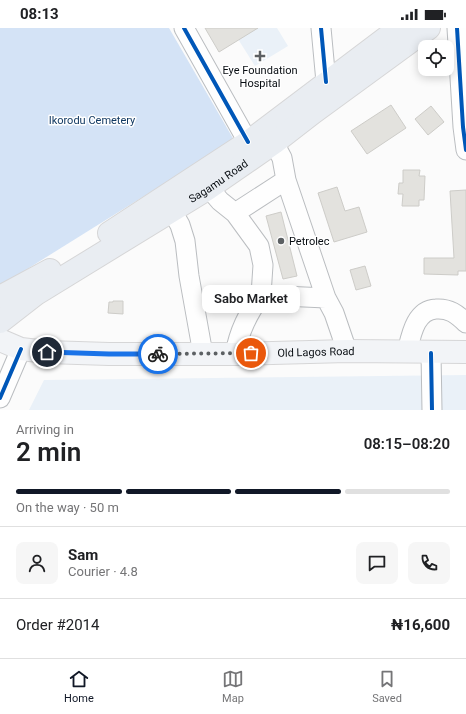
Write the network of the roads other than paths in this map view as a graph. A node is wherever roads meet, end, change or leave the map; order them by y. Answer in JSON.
{"nodes":[{"id":1,"x":184,"y":28,"type":"edge"},
{"id":2,"x":321,"y":28,"type":"edge"},
{"id":3,"x":399,"y":28,"type":"edge"},
{"id":4,"x":430,"y":28,"type":"edge"},
{"id":5,"x":457,"y":28,"type":"edge"},
{"id":6,"x":326,"y":82,"type":"junction"},
{"id":7,"x":248,"y":142,"type":"junction"},
{"id":8,"x":274,"y":143,"type":"junction"},
{"id":9,"x":466,"y":150,"type":"edge"},
{"id":10,"x":286,"y":180,"type":"junction"},
{"id":11,"x":209,"y":188,"type":"junction"},
{"id":12,"x":172,"y":211,"type":"junction"},
{"id":13,"x":235,"y":213,"type":"junction"},
{"id":14,"x":261,"y":295,"type":"junction"},
{"id":15,"x":0,"y":297,"type":"edge"},
{"id":16,"x":326,"y":298,"type":"junction"},
{"id":17,"x":0,"y":322,"type":"edge"},
{"id":18,"x":466,"y":323,"type":"edge"},
{"id":19,"x":0,"y":340,"type":"edge"},
{"id":20,"x":21,"y":349,"type":"junction"},
{"id":21,"x":347,"y":351,"type":"junction"},
{"id":22,"x":407,"y":352,"type":"junction"},
{"id":23,"x":466,"y":352,"type":"edge"},
{"id":24,"x":431,"y":353,"type":"junction"},
{"id":25,"x":203,"y":354,"type":"junction"},
{"id":26,"x":235,"y":354,"type":"junction"},
{"id":27,"x":0,"y":398,"type":"edge"},
{"id":28,"x":432,"y":410,"type":"edge"}],
"edges":[{"from":1,"to":7,"type":"street"},
{"from":2,"to":6,"type":"street"},
{"from":3,"to":6,"type":"highway","name":"Sagamu Road"},
{"from":4,"to":8,"type":"highway","name":"Sagamu Road"},
{"from":5,"to":9,"type":"street"},
{"from":6,"to":7,"type":"highway","name":"Sagamu Road"},
{"from":7,"to":15,"type":"highway","name":"Sagamu Road"},
{"from":8,"to":10,"type":"street"},
{"from":8,"to":11,"type":"highway","name":"Sagamu Road"},
{"from":10,"to":13,"type":"street"},
{"from":10,"to":16,"type":"street"},
{"from":11,"to":12,"type":"highway","name":"Sagamu Road"},
{"from":11,"to":13,"type":"street"},
{"from":12,"to":17,"type":"highway","name":"Sagamu Road"},
{"from":12,"to":25,"type":"street"},
{"from":13,"to":14,"type":"street"},
{"from":14,"to":16,"type":"street"},
{"from":14,"to":26,"type":"street"},
{"from":16,"to":21,"type":"street"},
{"from":18,"to":22,"type":"street"},
{"from":19,"to":20,"type":"main road","name":"Old Lagos Road"},
{"from":20,"to":25,"type":"main road","name":"Old Lagos Road"},
{"from":20,"to":27,"type":"street"},
{"from":21,"to":22,"type":"main road","name":"Old Lagos Road"},
{"from":21,"to":26,"type":"main road","name":"Old Lagos Road"},
{"from":22,"to":24,"type":"main road","name":"Old Lagos Road"},
{"from":23,"to":24,"type":"main road","name":"Old Lagos Road"},
{"from":24,"to":28,"type":"street"},
{"from":25,"to":26,"type":"main road","name":"Old Lagos Road"}]}
